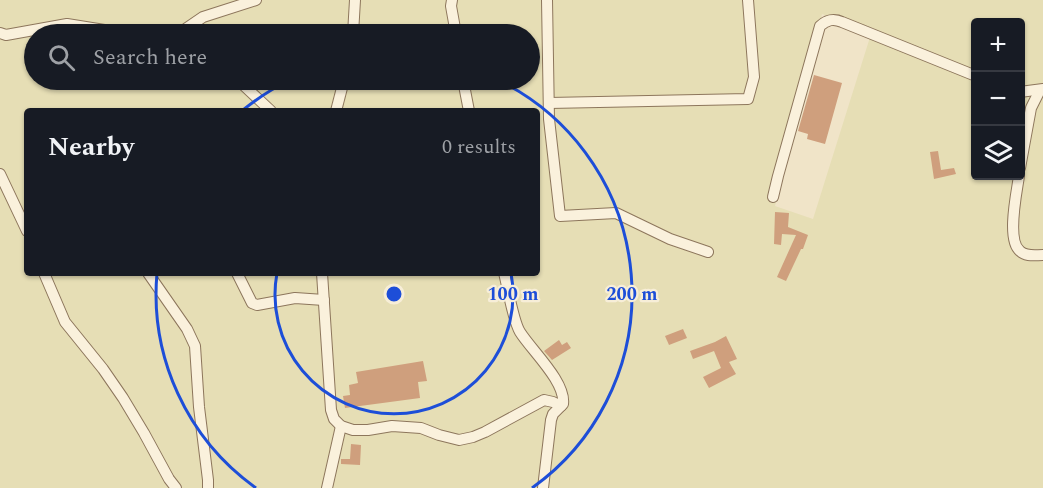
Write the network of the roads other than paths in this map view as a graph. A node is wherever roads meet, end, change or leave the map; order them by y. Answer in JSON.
{"nodes":[{"id":1,"x":256,"y":0,"type":"edge"},
{"id":2,"x":356,"y":0,"type":"edge"},
{"id":3,"x":452,"y":0,"type":"edge"},
{"id":4,"x":547,"y":0,"type":"edge"},
{"id":5,"x":748,"y":0,"type":"edge"},
{"id":6,"x":195,"y":24,"type":"edge"},
{"id":7,"x":354,"y":24,"type":"edge"},
{"id":8,"x":455,"y":24,"type":"edge"},
{"id":9,"x":24,"y":32,"type":"edge"},
{"id":10,"x":0,"y":33,"type":"edge"},
{"id":11,"x":971,"y":74,"type":"edge"},
{"id":12,"x":1041,"y":89,"type":"edge"},
{"id":13,"x":249,"y":90,"type":"edge"},
{"id":14,"x":341,"y":90,"type":"edge"},
{"id":15,"x":465,"y":90,"type":"edge"},
{"id":16,"x":1025,"y":91,"type":"edge"},
{"id":17,"x":549,"y":103,"type":"junction"},
{"id":18,"x":268,"y":108,"type":"edge"},
{"id":19,"x":337,"y":108,"type":"edge"},
{"id":20,"x":468,"y":108,"type":"edge"},
{"id":21,"x":549,"y":118,"type":"junction"},
{"id":22,"x":540,"y":122,"type":"edge"},
{"id":23,"x":1025,"y":141,"type":"edge"},
{"id":24,"x":0,"y":174,"type":"edge"},
{"id":25,"x":1018,"y":180,"type":"edge"},
{"id":26,"x":773,"y":198,"type":"dead end"},
{"id":27,"x":24,"y":225,"type":"edge"},
{"id":28,"x":708,"y":252,"type":"dead end"},
{"id":29,"x":1043,"y":255,"type":"edge"},
{"id":30,"x":46,"y":276,"type":"edge"},
{"id":31,"x":150,"y":276,"type":"edge"},
{"id":32,"x":238,"y":276,"type":"edge"},
{"id":33,"x":322,"y":276,"type":"edge"},
{"id":34,"x":505,"y":276,"type":"edge"},
{"id":35,"x":324,"y":300,"type":"junction"},
{"id":36,"x":561,"y":406,"type":"junction"},
{"id":37,"x":341,"y":426,"type":"junction"},
{"id":38,"x":176,"y":488,"type":"edge"},
{"id":39,"x":208,"y":488,"type":"edge"},
{"id":40,"x":327,"y":488,"type":"edge"},
{"id":41,"x":543,"y":488,"type":"edge"}],
"edges":[{"from":1,"to":6,"type":"street"},
{"from":2,"to":7,"type":"street"},
{"from":3,"to":8,"type":"street"},
{"from":4,"to":17,"type":"street"},
{"from":5,"to":17,"type":"street"},
{"from":9,"to":10,"type":"street"},
{"from":11,"to":26,"type":"street"},
{"from":12,"to":16,"type":"street"},
{"from":12,"to":23,"type":"street"},
{"from":13,"to":18,"type":"street"},
{"from":14,"to":19,"type":"street"},
{"from":15,"to":20,"type":"street"},
{"from":17,"to":21,"type":"street"},
{"from":21,"to":22,"type":"street"},
{"from":21,"to":28,"type":"street"},
{"from":24,"to":27,"type":"street"},
{"from":25,"to":29,"type":"street"},
{"from":30,"to":38,"type":"street"},
{"from":31,"to":39,"type":"street"},
{"from":32,"to":35,"type":"street"},
{"from":33,"to":35,"type":"street"},
{"from":34,"to":36,"type":"street"},
{"from":35,"to":37,"type":"street"},
{"from":36,"to":37,"type":"street"},
{"from":36,"to":41,"type":"street"},
{"from":37,"to":40,"type":"street"}]}
